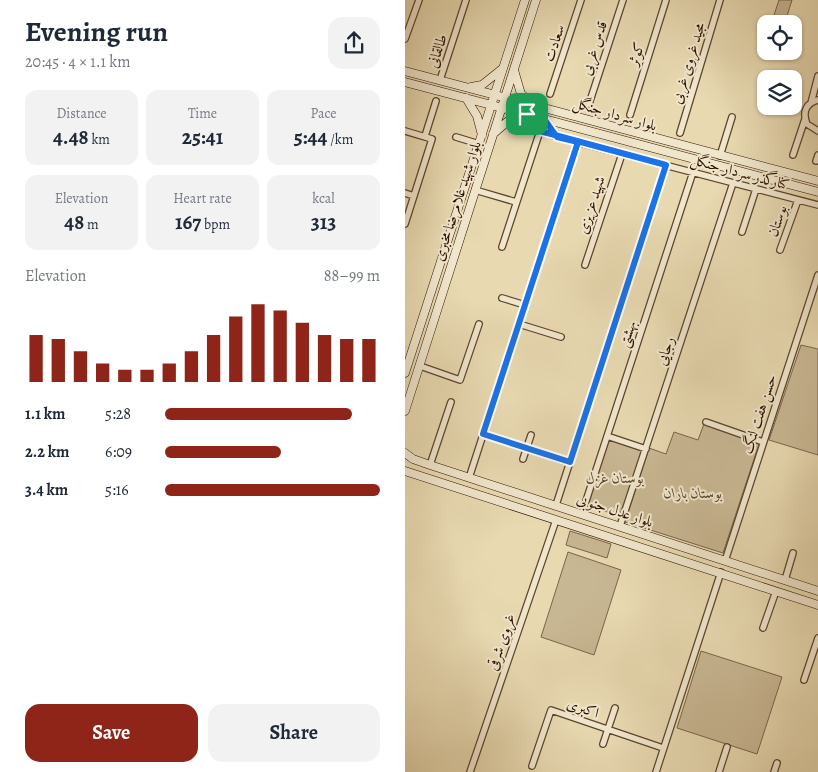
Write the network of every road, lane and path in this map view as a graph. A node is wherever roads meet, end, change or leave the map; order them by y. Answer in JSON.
{"nodes":[{"id":1,"x":419,"y":0,"type":"edge"},
{"id":2,"x":466,"y":0,"type":"edge"},
{"id":3,"x":525,"y":0,"type":"edge"},
{"id":4,"x":535,"y":0,"type":"edge"},
{"id":5,"x":581,"y":0,"type":"edge"},
{"id":6,"x":623,"y":0,"type":"edge"},
{"id":7,"x":667,"y":0,"type":"edge"},
{"id":8,"x":720,"y":0,"type":"edge"},
{"id":9,"x":405,"y":39,"type":"edge"},
{"id":10,"x":514,"y":66,"type":"junction"},
{"id":11,"x":503,"y":68,"type":"junction"},
{"id":12,"x":405,"y":71,"type":"edge"},
{"id":13,"x":818,"y":76,"type":"edge"},
{"id":14,"x":440,"y":80,"type":"junction"},
{"id":15,"x":405,"y":82,"type":"edge"},
{"id":16,"x":469,"y":87,"type":"junction"},
{"id":17,"x":495,"y":94,"type":"junction"},
{"id":18,"x":550,"y":94,"type":"dead end"},
{"id":19,"x":505,"y":97,"type":"junction"},
{"id":20,"x":466,"y":98,"type":"junction"},
{"id":21,"x":818,"y":100,"type":"edge"},
{"id":22,"x":436,"y":101,"type":"dead end"},
{"id":23,"x":811,"y":103,"type":"junction"},
{"id":24,"x":589,"y":104,"type":"dead end"},
{"id":25,"x":491,"y":105,"type":"junction"},
{"id":26,"x":537,"y":106,"type":"junction"},
{"id":27,"x":501,"y":108,"type":"junction"},
{"id":28,"x":527,"y":114,"type":"junction"},
{"id":29,"x":630,"y":115,"type":"dead end"},
{"id":30,"x":733,"y":117,"type":"dead end"},
{"id":31,"x":544,"y":119,"type":"junction"},
{"id":32,"x":805,"y":119,"type":"junction"},
{"id":33,"x":405,"y":131,"type":"edge"},
{"id":34,"x":540,"y":131,"type":"junction"},
{"id":35,"x":818,"y":131,"type":"edge"},
{"id":36,"x":680,"y":133,"type":"dead end"},
{"id":37,"x":493,"y":134,"type":"junction"},
{"id":38,"x":482,"y":135,"type":"junction"},
{"id":39,"x":425,"y":136,"type":"junction"},
{"id":40,"x":456,"y":137,"type":"dead end"},
{"id":41,"x":557,"y":137,"type":"junction"},
{"id":42,"x":578,"y":142,"type":"junction"},
{"id":43,"x":479,"y":144,"type":"junction"},
{"id":44,"x":622,"y":154,"type":"junction"},
{"id":45,"x":793,"y":155,"type":"dead end"},
{"id":46,"x":720,"y":156,"type":"junction"},
{"id":47,"x":666,"y":165,"type":"junction"},
{"id":48,"x":693,"y":172,"type":"junction"},
{"id":49,"x":818,"y":181,"type":"edge"},
{"id":50,"x":733,"y":183,"type":"junction"},
{"id":51,"x":757,"y":189,"type":"junction"},
{"id":52,"x":475,"y":190,"type":"junction"},
{"id":53,"x":818,"y":192,"type":"edge"},
{"id":54,"x":405,"y":193,"type":"edge"},
{"id":55,"x":414,"y":196,"type":"junction"},
{"id":56,"x":798,"y":200,"type":"junction"},
{"id":57,"x":516,"y":202,"type":"junction"},
{"id":58,"x":818,"y":205,"type":"edge"},
{"id":59,"x":405,"y":224,"type":"edge"},
{"id":60,"x":743,"y":232,"type":"dead end"},
{"id":61,"x":502,"y":247,"type":"dead end"},
{"id":62,"x":780,"y":250,"type":"dead end"},
{"id":63,"x":585,"y":265,"type":"dead end"},
{"id":64,"x":818,"y":275,"type":"edge"},
{"id":65,"x":502,"y":298,"type":"dead end"},
{"id":66,"x":525,"y":305,"type":"junction"},
{"id":67,"x":479,"y":324,"type":"dead end"},
{"id":68,"x":519,"y":324,"type":"junction"},
{"id":69,"x":561,"y":337,"type":"dead end"},
{"id":70,"x":420,"y":366,"type":"junction"},
{"id":71,"x":405,"y":373,"type":"edge"},
{"id":72,"x":451,"y":402,"type":"dead end"},
{"id":73,"x":405,"y":411,"type":"edge"},
{"id":74,"x":706,"y":422,"type":"dead end"},
{"id":75,"x":483,"y":434,"type":"junction"},
{"id":76,"x":531,"y":435,"type":"dead end"},
{"id":77,"x":607,"y":436,"type":"junction"},
{"id":78,"x":763,"y":442,"type":"junction"},
{"id":79,"x":527,"y":448,"type":"junction"},
{"id":80,"x":646,"y":449,"type":"junction"},
{"id":81,"x":405,"y":453,"type":"edge"},
{"id":82,"x":523,"y":459,"type":"dead end"},
{"id":83,"x":570,"y":462,"type":"junction"},
{"id":84,"x":430,"y":465,"type":"junction"},
{"id":85,"x":405,"y":471,"type":"edge"},
{"id":86,"x":469,"y":478,"type":"junction"},
{"id":87,"x":585,"y":504,"type":"dead end"},
{"id":88,"x":556,"y":506,"type":"junction"},
{"id":89,"x":557,"y":520,"type":"junction"},
{"id":90,"x":620,"y":526,"type":"junction"},
{"id":91,"x":793,"y":553,"type":"dead end"},
{"id":92,"x":725,"y":561,"type":"junction"},
{"id":93,"x":721,"y":572,"type":"junction"},
{"id":94,"x":785,"y":580,"type":"junction"},
{"id":95,"x":776,"y":591,"type":"junction"},
{"id":96,"x":818,"y":591,"type":"edge"},
{"id":97,"x":818,"y":605,"type":"edge"},
{"id":98,"x":763,"y":628,"type":"dead end"},
{"id":99,"x":818,"y":638,"type":"edge"},
{"id":100,"x":803,"y":680,"type":"dead end"},
{"id":101,"x":615,"y":708,"type":"dead end"},
{"id":102,"x":608,"y":729,"type":"junction"},
{"id":103,"x":603,"y":744,"type":"dead end"},
{"id":104,"x":727,"y":747,"type":"dead end"},
{"id":105,"x":663,"y":748,"type":"junction"},
{"id":106,"x":777,"y":764,"type":"dead end"},
{"id":107,"x":532,"y":766,"type":"dead end"},
{"id":108,"x":470,"y":772,"type":"edge"},
{"id":109,"x":656,"y":772,"type":"edge"},
{"id":110,"x":719,"y":772,"type":"edge"},
{"id":111,"x":774,"y":772,"type":"edge"}],
"edges":[{"from":1,"to":9,"type":"street"},
{"from":2,"to":14,"type":"street","name":"طالقانی"},
{"from":3,"to":11,"type":"main road","name":"بلوار شهید غلامرضا مخبری"},
{"from":4,"to":10,"type":"main road","name":"بلوار شهید غلامرضا مخبری"},
{"from":5,"to":18,"type":"street","name":"سعادت"},
{"from":6,"to":24,"type":"street","name":"قدس غربی"},
{"from":7,"to":29,"type":"street","name":"کوثر"},
{"from":8,"to":36,"type":"street","name":"مجید غروی غربی"},
{"from":10,"to":19,"type":"main road","name":"بلوار شهید غلامرضا مخبری"},
{"from":10,"to":26,"type":"main road"},
{"from":11,"to":16,"type":"main road"},
{"from":11,"to":17,"type":"main road","name":"بلوار شهید غلامرضا مخبری"},
{"from":12,"to":14,"type":"main road","name":"بلوار سردار جنگل"},
{"from":13,"to":23,"type":"street"},
{"from":14,"to":16,"type":"main road","name":"بلوار سردار جنگل"},
{"from":15,"to":20,"type":"main road","name":"بلوار سردار جنگل"},
{"from":16,"to":17,"type":"main road","name":"بلوار سردار جنگل"},
{"from":17,"to":19,"type":"main road","name":"بلوار سردار جنگل"},
{"from":17,"to":25,"type":"main road","name":"بلوار شهید غلامرضا مخبری"},
{"from":19,"to":26,"type":"main road","name":"بلوار سردار جنگل"},
{"from":19,"to":27,"type":"main road","name":"بلوار شهید غلامرضا مخبری"},
{"from":20,"to":25,"type":"main road","name":"بلوار سردار جنگل"},
{"from":20,"to":38,"type":"main road"},
{"from":21,"to":23,"type":"street"},
{"from":22,"to":39,"type":"street"},
{"from":23,"to":32,"type":"street"},
{"from":25,"to":27,"type":"main road","name":"بلوار سردار جنگل"},
{"from":25,"to":38,"type":"main road","name":"بلوار شهید غلامرضا مخبری"},
{"from":26,"to":46,"type":"main road","name":"بلوار سردار جنگل"},
{"from":27,"to":28,"type":"main road","name":"بلوار سردار جنگل"},
{"from":27,"to":37,"type":"main road","name":"بلوار شهید غلامرضا مخبری"},
{"from":28,"to":31,"type":"main road","name":"بلوار سردار جنگل"},
{"from":28,"to":34,"type":"street"},
{"from":28,"to":37,"type":"main road"},
{"from":30,"to":46,"type":"street"},
{"from":31,"to":41,"type":"main road"},
{"from":31,"to":53,"type":"main road","name":"بلوار سردار جنگل"},
{"from":32,"to":35,"type":"street"},
{"from":32,"to":45,"type":"street"},
{"from":33,"to":39,"type":"street"},
{"from":34,"to":41,"type":"street","name":"کنارگذر سردار جنگل"},
{"from":34,"to":57,"type":"street"},
{"from":37,"to":52,"type":"main road","name":"بلوار شهید غلامرضا مخبری"},
{"from":38,"to":43,"type":"main road","name":"بلوار شهید غلامرضا مخبری"},
{"from":39,"to":55,"type":"street"},
{"from":40,"to":43,"type":"street"},
{"from":41,"to":42,"type":"street","name":"کنارگذر سردار جنگل"},
{"from":42,"to":44,"type":"street","name":"کنارگذر سردار جنگل"},
{"from":42,"to":66,"type":"street"},
{"from":43,"to":71,"type":"main road","name":"بلوار شهید غلامرضا مخبری"},
{"from":44,"to":47,"type":"street","name":"کنارگذر سردار جنگل"},
{"from":44,"to":63,"type":"street","name":"شهید عزیزی"},
{"from":46,"to":49,"type":"main road","name":"بلوار سردار جنگل"},
{"from":47,"to":48,"type":"street","name":"کنارگذر سردار جنگل"},
{"from":47,"to":83,"type":"street"},
{"from":48,"to":50,"type":"street","name":"کنارگذر سردار جنگل"},
{"from":48,"to":77,"type":"street","name":"بهشتی"},
{"from":50,"to":51,"type":"street","name":"کنارگذر سردار جنگل"},
{"from":50,"to":80,"type":"street","name":"رجایی"},
{"from":51,"to":56,"type":"street","name":"کنارگذر سردار جنگل"},
{"from":51,"to":60,"type":"street"},
{"from":52,"to":57,"type":"street"},
{"from":52,"to":70,"type":"main road","name":"بلوار شهید غلامرضا مخبری"},
{"from":54,"to":55,"type":"street"},
{"from":55,"to":59,"type":"street"},
{"from":56,"to":58,"type":"street","name":"کنارگذر سردار جنگل"},
{"from":56,"to":62,"type":"street","name":"بوستان"},
{"from":57,"to":61,"type":"street"},
{"from":64,"to":78,"type":"street","name":"حسن هفت لنگ"},
{"from":65,"to":66,"type":"street"},
{"from":66,"to":68,"type":"street"},
{"from":67,"to":70,"type":"street"},
{"from":68,"to":69,"type":"street"},
{"from":68,"to":75,"type":"street"},
{"from":70,"to":73,"type":"main road","name":"بلوار شهید غلامرضا مخبری"},
{"from":72,"to":84,"type":"street"},
{"from":74,"to":78,"type":"street"},
{"from":75,"to":79,"type":"street"},
{"from":75,"to":86,"type":"street"},
{"from":76,"to":79,"type":"street"},
{"from":77,"to":80,"type":"street"},
{"from":77,"to":87,"type":"street","name":"بهشتی"},
{"from":78,"to":92,"type":"street","name":"حسن هفت لنگ"},
{"from":79,"to":82,"type":"street"},
{"from":79,"to":83,"type":"street"},
{"from":80,"to":90,"type":"street","name":"رجایی"},
{"from":81,"to":84,"type":"main road","name":"بلوار عدل جنوبی"},
{"from":83,"to":88,"type":"street"},
{"from":84,"to":86,"type":"main road","name":"بلوار عدل جنوبی"},
{"from":85,"to":89,"type":"main road","name":"بلوار عدل جنوبی"},
{"from":86,"to":88,"type":"main road","name":"بلوار عدل جنوبی"},
{"from":88,"to":90,"type":"main road","name":"بلوار عدل جنوبی"},
{"from":89,"to":93,"type":"main road","name":"بلوار عدل جنوبی"},
{"from":89,"to":108,"type":"street","name":"غروی شرقی"},
{"from":90,"to":92,"type":"main road","name":"بلوار عدل جنوبی"},
{"from":91,"to":94,"type":"street"},
{"from":92,"to":94,"type":"main road","name":"بلوار عدل جنوبی"},
{"from":93,"to":95,"type":"main road","name":"بلوار عدل جنوبی"},
{"from":93,"to":105,"type":"street"},
{"from":94,"to":96,"type":"main road","name":"بلوار عدل جنوبی"},
{"from":95,"to":97,"type":"main road","name":"بلوار عدل جنوبی"},
{"from":95,"to":98,"type":"street"},
{"from":99,"to":100,"type":"street"},
{"from":101,"to":102,"type":"street"},
{"from":102,"to":103,"type":"street"},
{"from":102,"to":105,"type":"street","name":"اکبری"},
{"from":102,"to":107,"type":"street","name":"اکبری"},
{"from":104,"to":110,"type":"street"},
{"from":105,"to":109,"type":"street"},
{"from":106,"to":111,"type":"street"}]}
